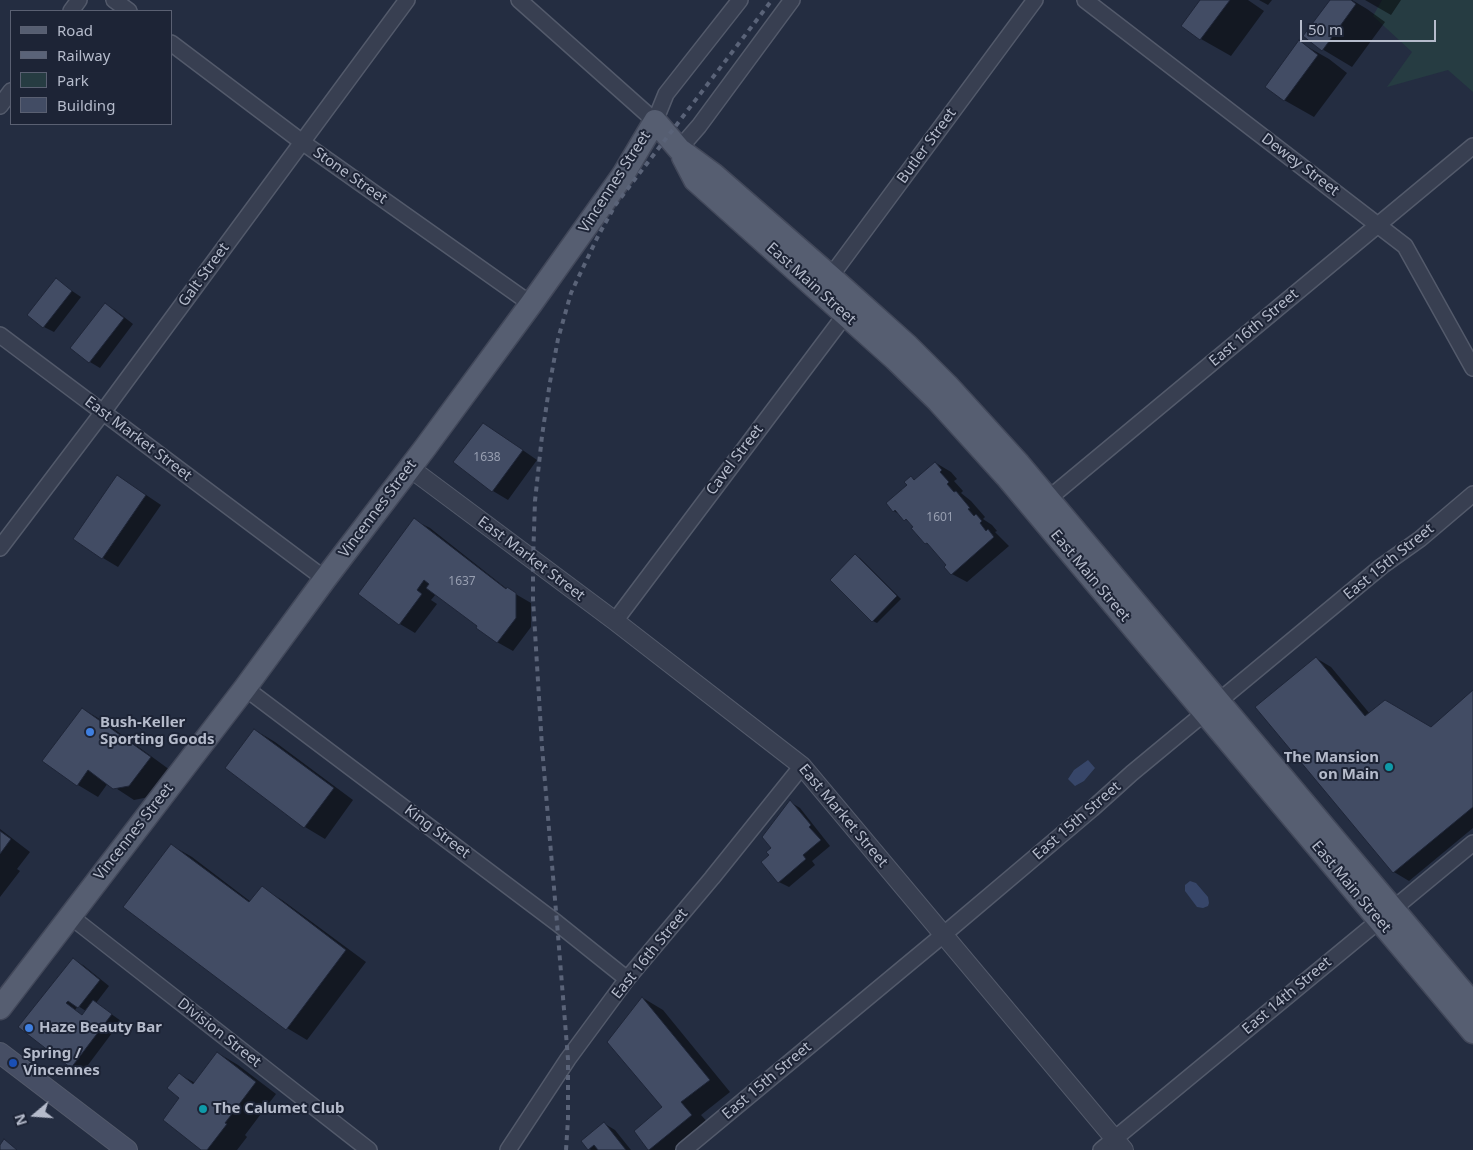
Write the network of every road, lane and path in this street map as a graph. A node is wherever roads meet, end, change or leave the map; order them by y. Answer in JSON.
{"nodes":[{"id":1,"x":114,"y":0,"type":"edge"},
{"id":2,"x":408,"y":0,"type":"edge"},
{"id":3,"x":519,"y":0,"type":"edge"},
{"id":4,"x":740,"y":0,"type":"edge"},
{"id":5,"x":792,"y":0,"type":"edge"},
{"id":6,"x":1035,"y":0,"type":"edge"},
{"id":7,"x":1085,"y":0,"type":"edge"},
{"id":8,"x":128,"y":10,"type":"edge"},
{"id":9,"x":172,"y":44,"type":"edge"},
{"id":10,"x":10,"y":92,"type":"edge"},
{"id":11,"x":0,"y":106,"type":"edge"},
{"id":12,"x":655,"y":121,"type":"junction"},
{"id":13,"x":302,"y":142,"type":"junction"},
{"id":14,"x":1473,"y":146,"type":"edge"},
{"id":15,"x":679,"y":149,"type":"junction"},
{"id":16,"x":1378,"y":224,"type":"junction"},
{"id":17,"x":825,"y":284,"type":"junction"},
{"id":18,"x":531,"y":304,"type":"junction"},
{"id":19,"x":850,"y":307,"type":"junction"},
{"id":20,"x":0,"y":335,"type":"edge"},
{"id":21,"x":1473,"y":368,"type":"edge"},
{"id":22,"x":103,"y":412,"type":"junction"},
{"id":23,"x":410,"y":468,"type":"junction"},
{"id":24,"x":1473,"y":494,"type":"edge"},
{"id":25,"x":1041,"y":504,"type":"junction"},
{"id":26,"x":0,"y":548,"type":"edge"},
{"id":27,"x":325,"y":579,"type":"junction"},
{"id":28,"x":615,"y":621,"type":"junction"},
{"id":29,"x":245,"y":688,"type":"junction"},
{"id":30,"x":1212,"y":708,"type":"junction"},
{"id":31,"x":802,"y":766,"type":"junction"},
{"id":32,"x":1473,"y":842,"type":"edge"},
{"id":33,"x":1386,"y":914,"type":"junction"},
{"id":34,"x":70,"y":916,"type":"junction"},
{"id":35,"x":943,"y":935,"type":"junction"},
{"id":36,"x":627,"y":979,"type":"junction"},
{"id":37,"x":1473,"y":1004,"type":"edge"},
{"id":38,"x":0,"y":1008,"type":"edge"},
{"id":39,"x":1473,"y":1032,"type":"edge"},
{"id":40,"x":0,"y":1053,"type":"edge"},
{"id":41,"x":1113,"y":1146,"type":"edge"},
{"id":42,"x":692,"y":1147,"type":"edge"},
{"id":43,"x":127,"y":1150,"type":"edge"},
{"id":44,"x":369,"y":1150,"type":"edge"},
{"id":45,"x":508,"y":1150,"type":"edge"}],
"edges":[{"from":1,"to":8,"type":"street"},
{"from":2,"to":13,"type":"street","name":"Galt Street"},
{"from":3,"to":12,"type":"street"},
{"from":4,"to":12,"type":"street","name":"Vincennes Street"},
{"from":5,"to":15,"type":"street"},
{"from":6,"to":17,"type":"street","name":"Butler Street"},
{"from":7,"to":16,"type":"street","name":"Dewey Street"},
{"from":9,"to":13,"type":"street","name":"Stone Street"},
{"from":10,"to":11,"type":"street"},
{"from":12,"to":15,"type":"main road","name":"East Main Street"},
{"from":12,"to":18,"type":"main road","name":"Vincennes Street"},
{"from":13,"to":18,"type":"street","name":"Stone Street"},
{"from":13,"to":22,"type":"street","name":"Galt Street"},
{"from":14,"to":16,"type":"street","name":"East 16th Street"},
{"from":15,"to":17,"type":"main road","name":"East Main Street"},
{"from":16,"to":21,"type":"street","name":"Dewey Street"},
{"from":16,"to":25,"type":"street","name":"East 16th Street"},
{"from":17,"to":19,"type":"main road","name":"East Main Street"},
{"from":18,"to":23,"type":"main road","name":"Vincennes Street"},
{"from":19,"to":25,"type":"main road","name":"East Main Street"},
{"from":19,"to":28,"type":"street","name":"Cavel Street"},
{"from":20,"to":22,"type":"street","name":"East Market Street"},
{"from":22,"to":26,"type":"street","name":"Galt Street"},
{"from":22,"to":27,"type":"street","name":"East Market Street"},
{"from":23,"to":27,"type":"main road","name":"Vincennes Street"},
{"from":23,"to":28,"type":"street","name":"East Market Street"},
{"from":24,"to":30,"type":"street","name":"East 15th Street"},
{"from":25,"to":30,"type":"main road","name":"East Main Street"},
{"from":27,"to":29,"type":"main road","name":"Vincennes Street"},
{"from":28,"to":31,"type":"street","name":"East Market Street"},
{"from":29,"to":34,"type":"main road","name":"Vincennes Street"},
{"from":29,"to":36,"type":"street","name":"King Street"},
{"from":30,"to":33,"type":"main road","name":"East Main Street"},
{"from":30,"to":35,"type":"street","name":"East 15th Street"},
{"from":31,"to":35,"type":"street","name":"East Market Street"},
{"from":31,"to":36,"type":"street","name":"East 16th Street"},
{"from":32,"to":33,"type":"street","name":"East 14th Street"},
{"from":33,"to":37,"type":"main road","name":"East Main Street"},
{"from":33,"to":39,"type":"main road","name":"East Main Street"},
{"from":33,"to":41,"type":"street","name":"East 14th Street"},
{"from":34,"to":38,"type":"main road","name":"Vincennes Street"},
{"from":34,"to":44,"type":"street","name":"Division Street"},
{"from":35,"to":41,"type":"street","name":"East Market Street"},
{"from":35,"to":42,"type":"street","name":"East 15th Street"},
{"from":36,"to":45,"type":"street","name":"East 16th Street"},
{"from":40,"to":43,"type":"main road"}]}
